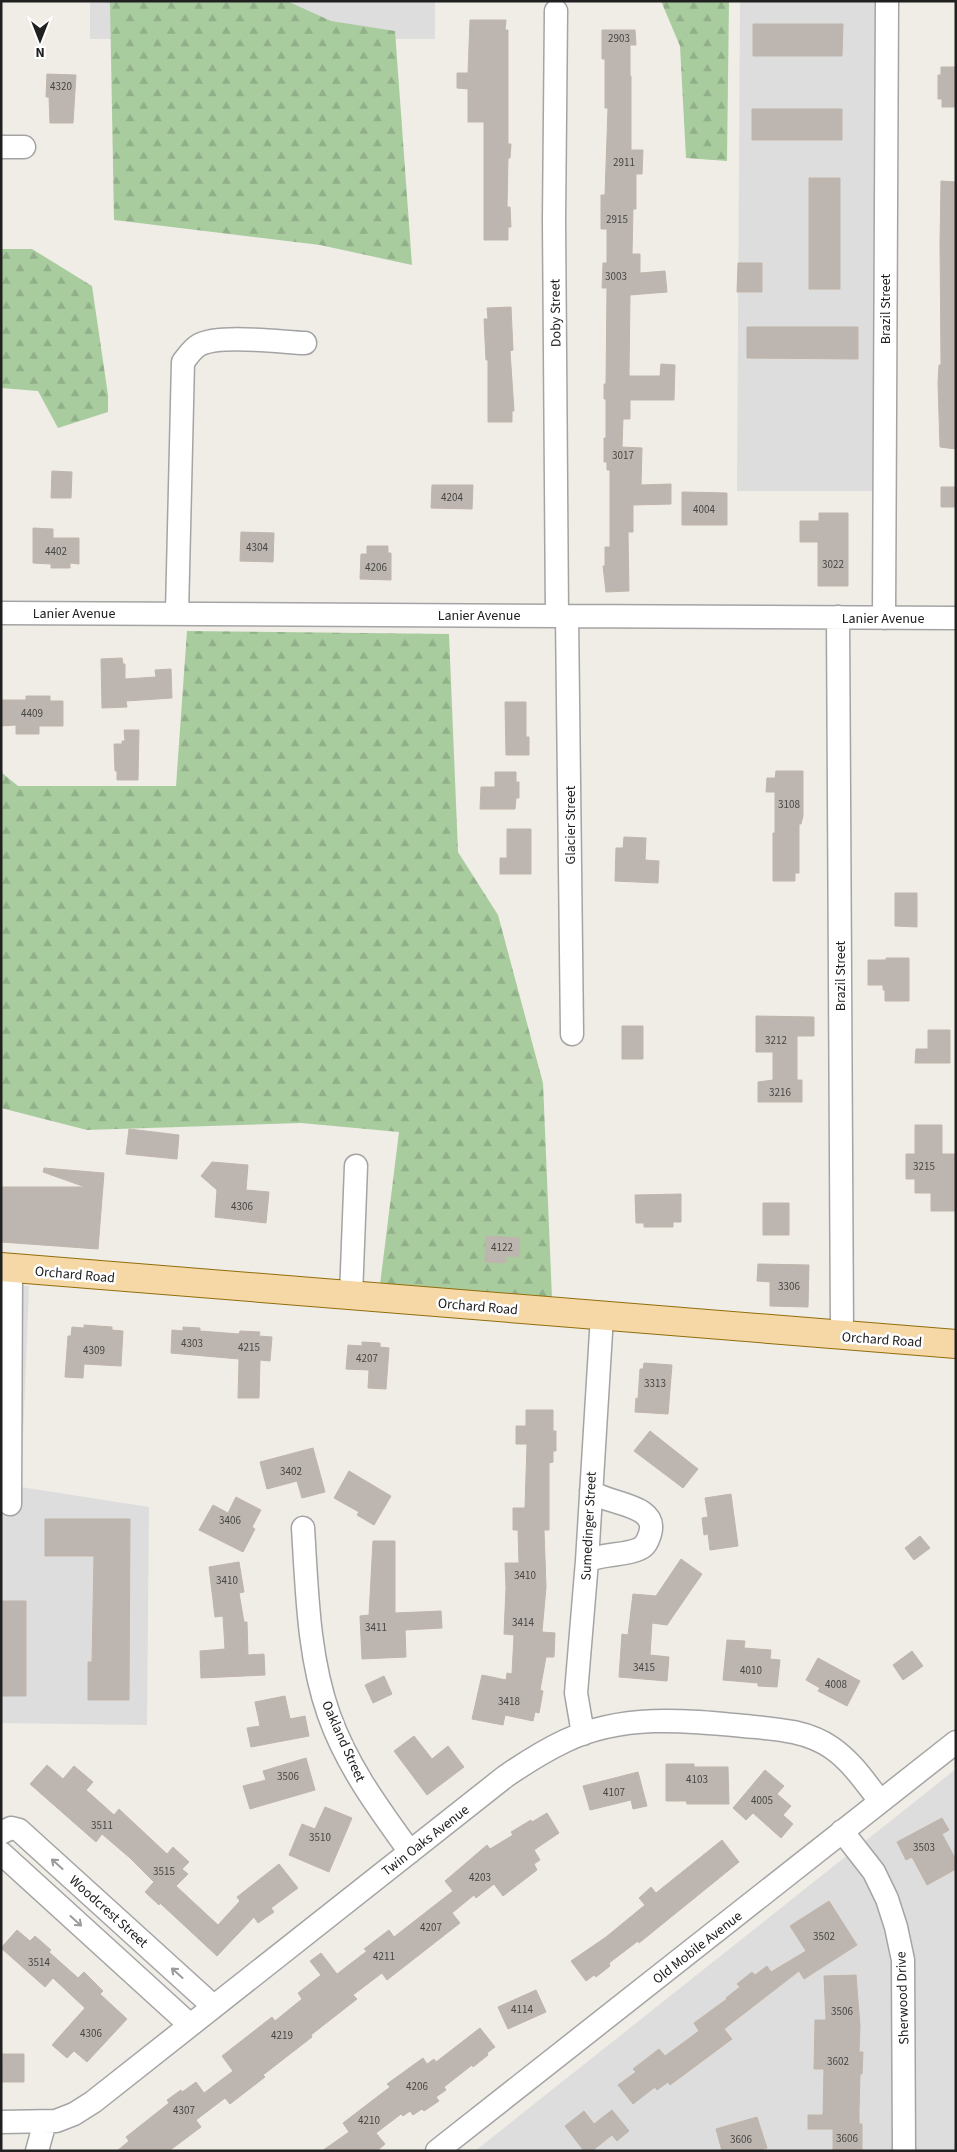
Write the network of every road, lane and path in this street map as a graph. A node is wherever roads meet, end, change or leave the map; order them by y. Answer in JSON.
{"nodes":[{"id":1,"x":887,"y":1,"type":"edge"},
{"id":2,"x":556,"y":11,"type":"dead end"},
{"id":3,"x":1,"y":147,"type":"edge"},
{"id":4,"x":24,"y":147,"type":"dead end"},
{"id":5,"x":305,"y":343,"type":"dead end"},
{"id":6,"x":1,"y":613,"type":"edge"},
{"id":7,"x":177,"y":614,"type":"junction"},
{"id":8,"x":562,"y":616,"type":"junction"},
{"id":9,"x":838,"y":617,"type":"junction"},
{"id":10,"x":884,"y":618,"type":"junction"},
{"id":11,"x":956,"y":618,"type":"edge"},
{"id":12,"x":572,"y":1034,"type":"dead end"},
{"id":13,"x":356,"y":1166,"type":"dead end"},
{"id":14,"x":6,"y":1268,"type":"edge"},
{"id":15,"x":351,"y":1296,"type":"junction"},
{"id":16,"x":602,"y":1316,"type":"junction"},
{"id":17,"x":842,"y":1336,"type":"junction"},
{"id":18,"x":956,"y":1344,"type":"edge"},
{"id":19,"x":591,"y":1491,"type":"junction"},
{"id":20,"x":10,"y":1504,"type":"dead end"},
{"id":21,"x":303,"y":1528,"type":"dead end"},
{"id":22,"x":586,"y":1561,"type":"junction"},
{"id":23,"x":583,"y":1734,"type":"junction"},
{"id":24,"x":956,"y":1742,"type":"edge"},
{"id":25,"x":880,"y":1801,"type":"junction"},
{"id":26,"x":842,"y":1831,"type":"junction"},
{"id":27,"x":1,"y":1833,"type":"edge"},
{"id":28,"x":410,"y":1852,"type":"junction"},
{"id":29,"x":1,"y":1853,"type":"edge"},
{"id":30,"x":213,"y":2006,"type":"junction"},
{"id":31,"x":190,"y":2025,"type":"junction"},
{"id":32,"x":1,"y":2122,"type":"edge"},
{"id":33,"x":45,"y":2122,"type":"junction"},
{"id":34,"x":37,"y":2151,"type":"edge"},
{"id":35,"x":437,"y":2151,"type":"edge"},
{"id":36,"x":904,"y":2151,"type":"edge"}],
"edges":[{"from":1,"to":10,"type":"street","name":"Brazil Street"},
{"from":2,"to":8,"type":"street","name":"Doby Street"},
{"from":3,"to":4,"type":"street"},
{"from":5,"to":7,"type":"street"},
{"from":6,"to":7,"type":"street","name":"Lanier Avenue"},
{"from":7,"to":8,"type":"street","name":"Lanier Avenue"},
{"from":8,"to":9,"type":"street","name":"Lanier Avenue"},
{"from":8,"to":12,"type":"street","name":"Glacier Street"},
{"from":9,"to":10,"type":"street","name":"Lanier Avenue"},
{"from":9,"to":17,"type":"street","name":"Brazil Street"},
{"from":10,"to":11,"type":"street","name":"Lanier Avenue"},
{"from":13,"to":15,"type":"street"},
{"from":14,"to":15,"type":"main road","name":"Orchard Road"},
{"from":14,"to":20,"type":"street"},
{"from":15,"to":16,"type":"main road","name":"Orchard Road"},
{"from":16,"to":17,"type":"main road","name":"Orchard Road"},
{"from":16,"to":19,"type":"street","name":"Sumedinger Street"},
{"from":17,"to":18,"type":"main road","name":"Orchard Road"},
{"from":19,"to":22,"type":"street","name":"Sumedinger Street"},
{"from":19,"to":22,"type":"street"},
{"from":21,"to":28,"type":"street","name":"Oakland Street"},
{"from":22,"to":23,"type":"street","name":"Sumedinger Street"},
{"from":23,"to":25,"type":"street","name":"Twin Oaks Avenue"},
{"from":23,"to":28,"type":"street","name":"Twin Oaks Avenue"},
{"from":24,"to":25,"type":"street","name":"Old Mobile Avenue"},
{"from":25,"to":26,"type":"street","name":"Old Mobile Avenue"},
{"from":26,"to":35,"type":"street","name":"Old Mobile Avenue"},
{"from":26,"to":36,"type":"street","name":"Sherwood Drive"},
{"from":30,"to":27,"type":"street","name":"Woodcrest Street","one_way":true},
{"from":28,"to":30,"type":"street","name":"Twin Oaks Avenue"},
{"from":29,"to":31,"type":"street","one_way":true},
{"from":30,"to":31,"type":"street","name":"Twin Oaks Avenue"},
{"from":31,"to":33,"type":"street","name":"Twin Oaks Avenue"},
{"from":32,"to":33,"type":"street","name":"Twin Oaks Avenue"},
{"from":33,"to":34,"type":"street"}]}
